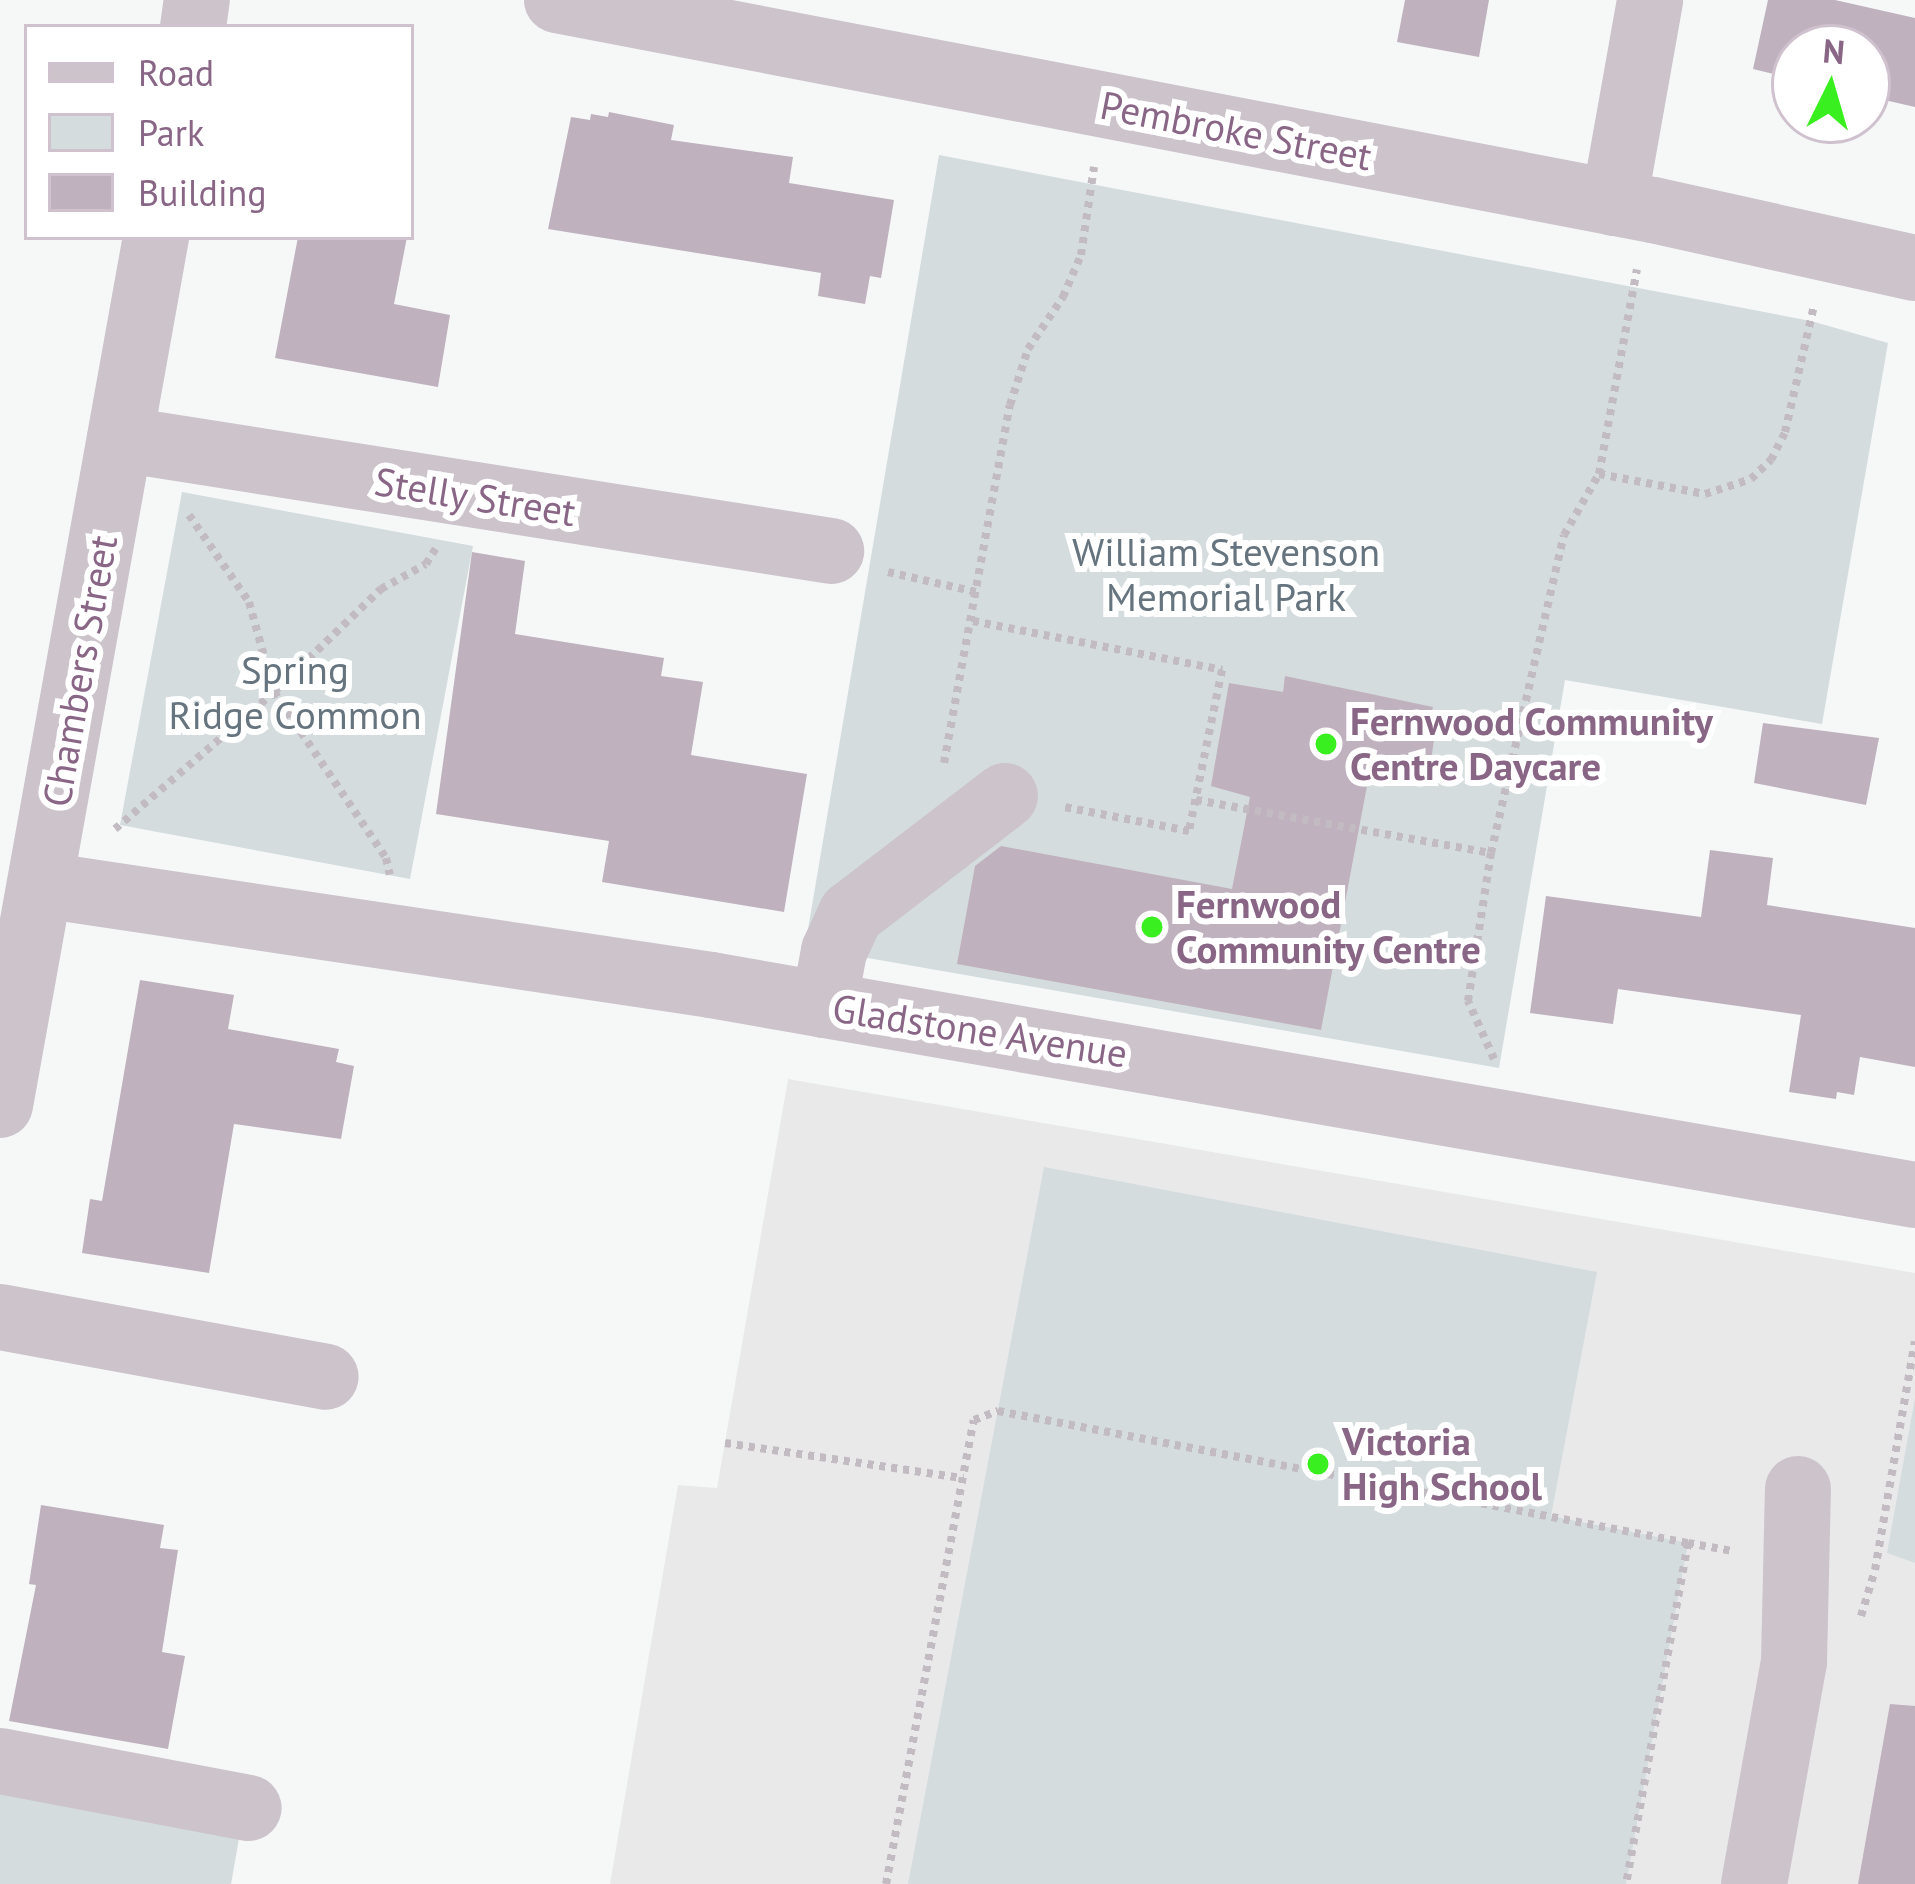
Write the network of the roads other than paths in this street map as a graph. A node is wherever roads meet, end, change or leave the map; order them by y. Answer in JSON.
{"nodes":[{"id":1,"x":556,"y":0,"type":"edge"},
{"id":2,"x":1650,"y":0,"type":"edge"},
{"id":3,"x":1634,"y":207,"type":"junction"},
{"id":4,"x":155,"y":240,"type":"edge"},
{"id":5,"x":1915,"y":268,"type":"edge"},
{"id":6,"x":120,"y":439,"type":"junction"},
{"id":7,"x":850,"y":559,"type":"road end"},
{"id":8,"x":1005,"y":796,"type":"road end"},
{"id":9,"x":43,"y":885,"type":"junction"},
{"id":10,"x":824,"y":1005,"type":"junction"},
{"id":11,"x":0,"y":1105,"type":"edge"},
{"id":12,"x":1915,"y":1195,"type":"edge"},
{"id":13,"x":0,"y":1317,"type":"edge"},
{"id":14,"x":326,"y":1377,"type":"dead end"},
{"id":15,"x":1798,"y":1490,"type":"dead end"},
{"id":16,"x":0,"y":1761,"type":"edge"},
{"id":17,"x":249,"y":1808,"type":"dead end"},
{"id":18,"x":1754,"y":1884,"type":"edge"}],
"edges":[{"from":1,"to":3,"type":"street","name":"Pembroke Street"},
{"from":2,"to":3,"type":"street"},
{"from":3,"to":5,"type":"street","name":"Pembroke Street"},
{"from":4,"to":6,"type":"street","name":"Chambers Street"},
{"from":6,"to":7,"type":"street","name":"Stelly Street"},
{"from":6,"to":9,"type":"street","name":"Chambers Street"},
{"from":8,"to":10,"type":"street"},
{"from":9,"to":10,"type":"street","name":"Gladstone Avenue"},
{"from":9,"to":11,"type":"street","name":"Chambers Street"},
{"from":10,"to":12,"type":"street","name":"Gladstone Avenue"},
{"from":13,"to":14,"type":"street"},
{"from":15,"to":18,"type":"street"},
{"from":16,"to":17,"type":"street"}]}
